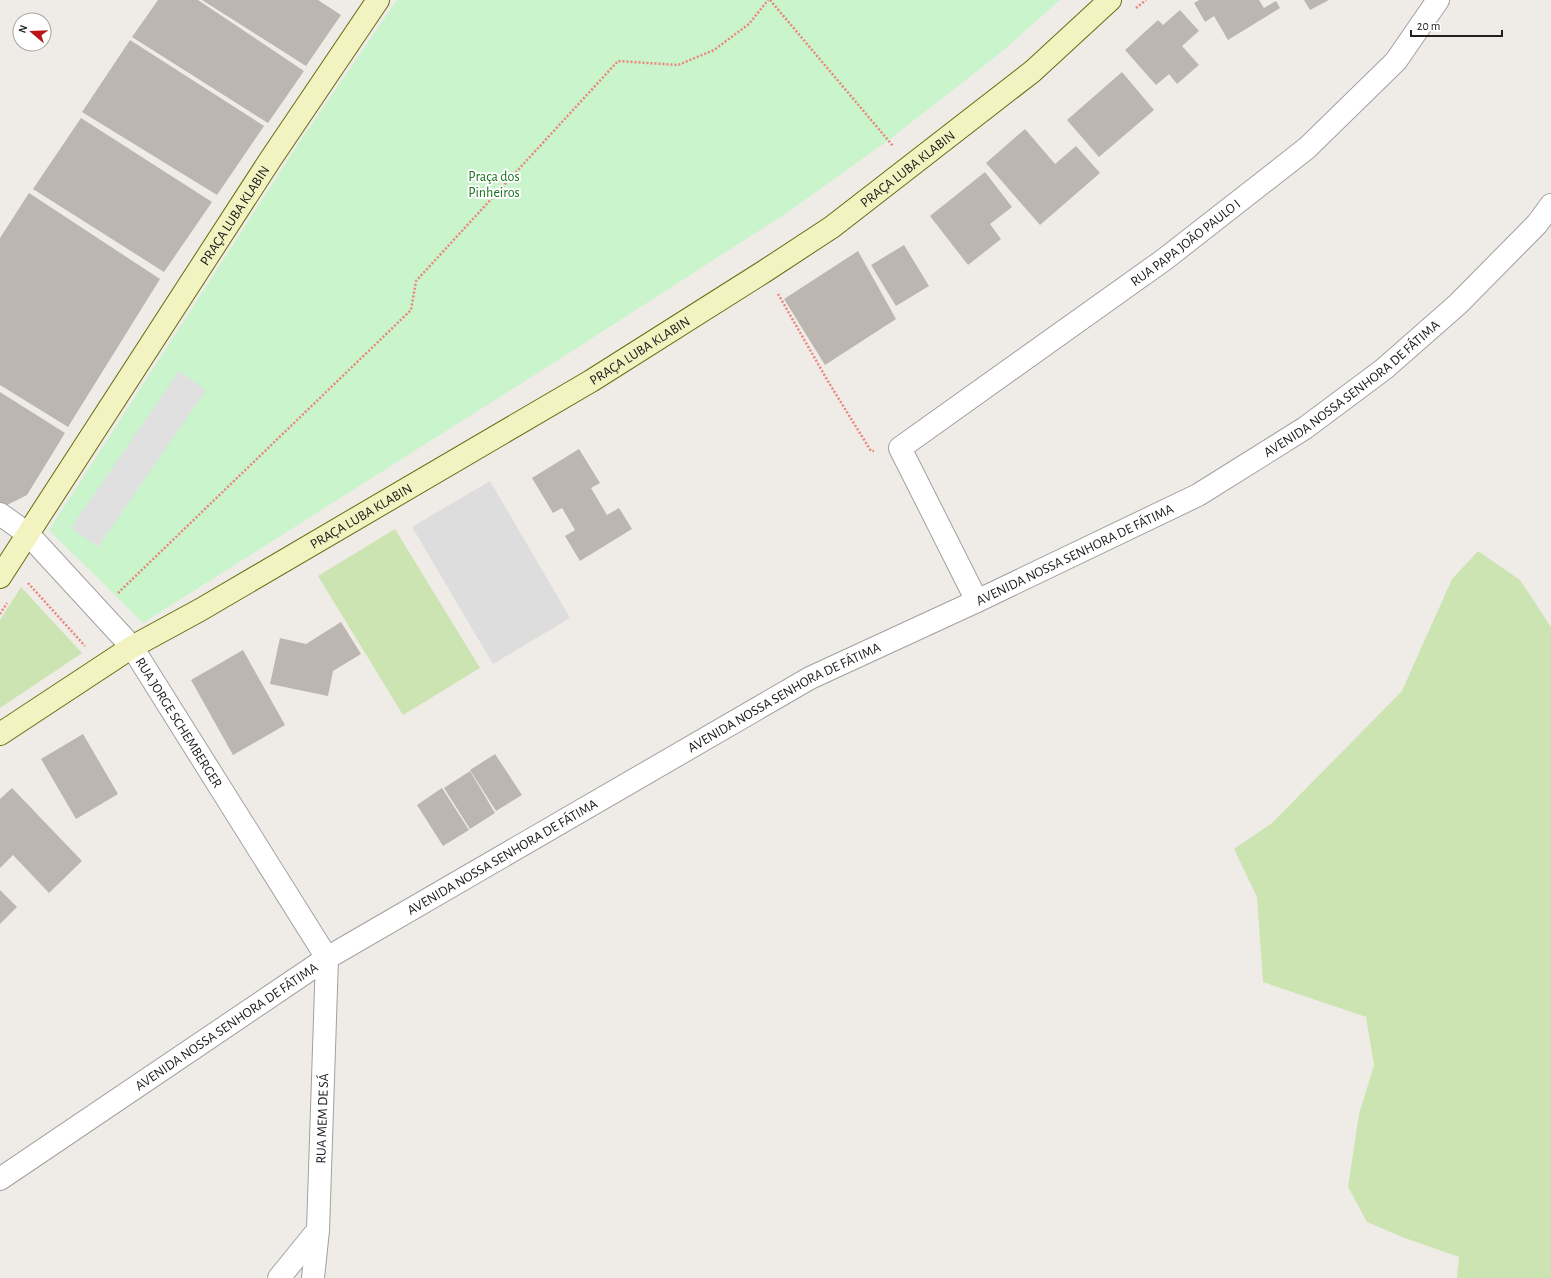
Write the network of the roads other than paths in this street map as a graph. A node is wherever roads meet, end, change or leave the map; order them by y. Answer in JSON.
{"nodes":[{"id":1,"x":378,"y":0,"type":"edge"},
{"id":2,"x":1110,"y":0,"type":"edge"},
{"id":3,"x":1438,"y":0,"type":"edge"},
{"id":4,"x":1551,"y":205,"type":"edge"},
{"id":5,"x":0,"y":514,"type":"edge"},
{"id":6,"x":28,"y":534,"type":"junction"},
{"id":7,"x":0,"y":577,"type":"edge"},
{"id":8,"x":977,"y":601,"type":"junction"},
{"id":9,"x":132,"y":646,"type":"junction"},
{"id":10,"x":0,"y":734,"type":"edge"},
{"id":11,"x":327,"y":958,"type":"junction"},
{"id":12,"x":0,"y":1179,"type":"edge"},
{"id":13,"x":318,"y":1230,"type":"junction"},
{"id":14,"x":279,"y":1278,"type":"edge"},
{"id":15,"x":313,"y":1278,"type":"edge"}],
"edges":[{"from":1,"to":6,"type":"main road","name":"PRAÇA LUBA KLABIN"},
{"from":2,"to":9,"type":"main road","name":"PRAÇA LUBA KLABIN"},
{"from":3,"to":8,"type":"street","name":"RUA PAPA JOÃO PAULO I"},
{"from":4,"to":8,"type":"street","name":"AVENIDA NOSSA SENHORA DE FÁTIMA"},
{"from":5,"to":6,"type":"street","name":"RUA JORGE SCHEMBERGER"},
{"from":6,"to":7,"type":"main road","name":"PRAÇA LUBA KLABIN"},
{"from":6,"to":9,"type":"street","name":"RUA JORGE SCHEMBERGER"},
{"from":8,"to":11,"type":"street","name":"AVENIDA NOSSA SENHORA DE FÁTIMA"},
{"from":9,"to":10,"type":"main road","name":"PRAÇA LUBA KLABIN"},
{"from":9,"to":11,"type":"street","name":"RUA JORGE SCHEMBERGER"},
{"from":11,"to":12,"type":"street","name":"AVENIDA NOSSA SENHORA DE FÁTIMA"},
{"from":11,"to":13,"type":"street","name":"RUA MEM DE SÁ"},
{"from":13,"to":14,"type":"street"},
{"from":13,"to":15,"type":"street","name":"RUA MEM DE SÁ"}]}
